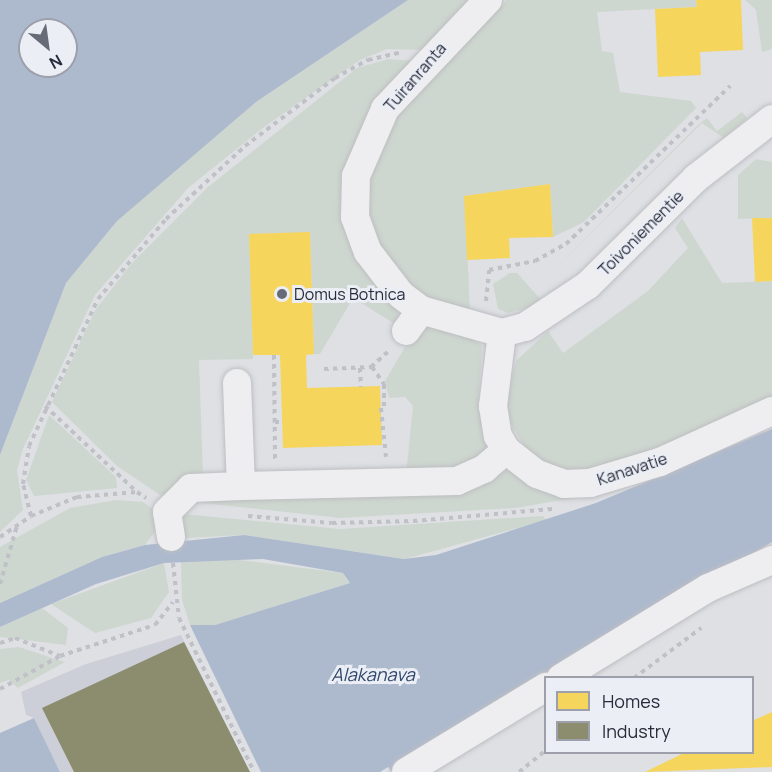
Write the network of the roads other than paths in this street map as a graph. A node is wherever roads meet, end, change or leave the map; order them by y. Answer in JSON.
{"nodes":[{"id":1,"x":488,"y":0,"type":"edge"},
{"id":2,"x":772,"y":119,"type":"edge"},
{"id":3,"x":493,"y":330,"type":"junction"},
{"id":4,"x":237,"y":383,"type":"dead end"},
{"id":5,"x":772,"y":411,"type":"edge"},
{"id":6,"x":506,"y":450,"type":"junction"},
{"id":7,"x":241,"y":486,"type":"junction"},
{"id":8,"x":170,"y":537,"type":"road end"},
{"id":9,"x":772,"y":560,"type":"edge"},
{"id":10,"x":564,"y":676,"type":"edge"},
{"id":11,"x":544,"y":688,"type":"edge"},
{"id":12,"x":406,"y":772,"type":"edge"}],
"edges":[{"from":1,"to":3,"type":"street","name":"Tuiranranta"},
{"from":2,"to":3,"type":"street","name":"Toivoniementie"},
{"from":3,"to":6,"type":"street"},
{"from":4,"to":7,"type":"street"},
{"from":5,"to":6,"type":"street","name":"Kanavatie"},
{"from":6,"to":7,"type":"street"},
{"from":7,"to":8,"type":"street"},
{"from":9,"to":10,"type":"street"},
{"from":11,"to":12,"type":"street"}]}
